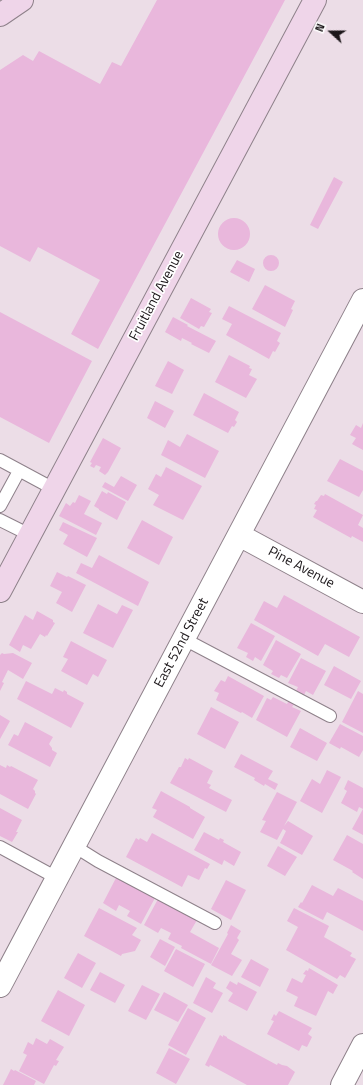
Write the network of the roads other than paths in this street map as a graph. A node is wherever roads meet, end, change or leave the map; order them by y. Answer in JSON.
{"nodes":[{"id":1,"x":22,"y":0,"type":"edge"},
{"id":2,"x":315,"y":0,"type":"edge"},
{"id":3,"x":0,"y":15,"type":"edge"},
{"id":4,"x":363,"y":300,"type":"edge"},
{"id":5,"x":0,"y":460,"type":"edge"},
{"id":6,"x":19,"y":471,"type":"junction"},
{"id":7,"x":54,"y":489,"type":"junction"},
{"id":8,"x":0,"y":506,"type":"edge"},
{"id":9,"x":0,"y":520,"type":"edge"},
{"id":10,"x":30,"y":534,"type":"junction"},
{"id":11,"x":239,"y":535,"type":"junction"},
{"id":12,"x":6,"y":566,"type":"edge"},
{"id":13,"x":0,"y":591,"type":"edge"},
{"id":14,"x":363,"y":602,"type":"edge"},
{"id":15,"x":184,"y":638,"type":"junction"},
{"id":16,"x":330,"y":716,"type":"dead end"},
{"id":17,"x":74,"y":846,"type":"junction"},
{"id":18,"x":0,"y":847,"type":"edge"},
{"id":19,"x":57,"y":878,"type":"junction"},
{"id":20,"x":215,"y":923,"type":"dead end"},
{"id":21,"x":0,"y":986,"type":"edge"},
{"id":22,"x":363,"y":1046,"type":"edge"},
{"id":23,"x":342,"y":1085,"type":"edge"}],
"edges":[{"from":1,"to":3,"type":"street"},
{"from":2,"to":7,"type":"street","name":"Fruitland Avenue"},
{"from":4,"to":11,"type":"street","name":"East 52nd Street"},
{"from":5,"to":6,"type":"lane"},
{"from":6,"to":7,"type":"lane"},
{"from":6,"to":8,"type":"lane"},
{"from":7,"to":10,"type":"street","name":"Fruitland Avenue"},
{"from":9,"to":10,"type":"lane"},
{"from":10,"to":12,"type":"street","name":"Fruitland Avenue"},
{"from":11,"to":14,"type":"street","name":"Pine Avenue"},
{"from":11,"to":15,"type":"street","name":"East 52nd Street"},
{"from":12,"to":13,"type":"street","name":"Fruitland Avenue"},
{"from":15,"to":16,"type":"lane"},
{"from":15,"to":17,"type":"street","name":"East 52nd Street"},
{"from":17,"to":19,"type":"street","name":"East 52nd Street"},
{"from":17,"to":20,"type":"lane"},
{"from":18,"to":19,"type":"lane"},
{"from":19,"to":21,"type":"street","name":"East 52nd Street"},
{"from":22,"to":23,"type":"street"}]}
